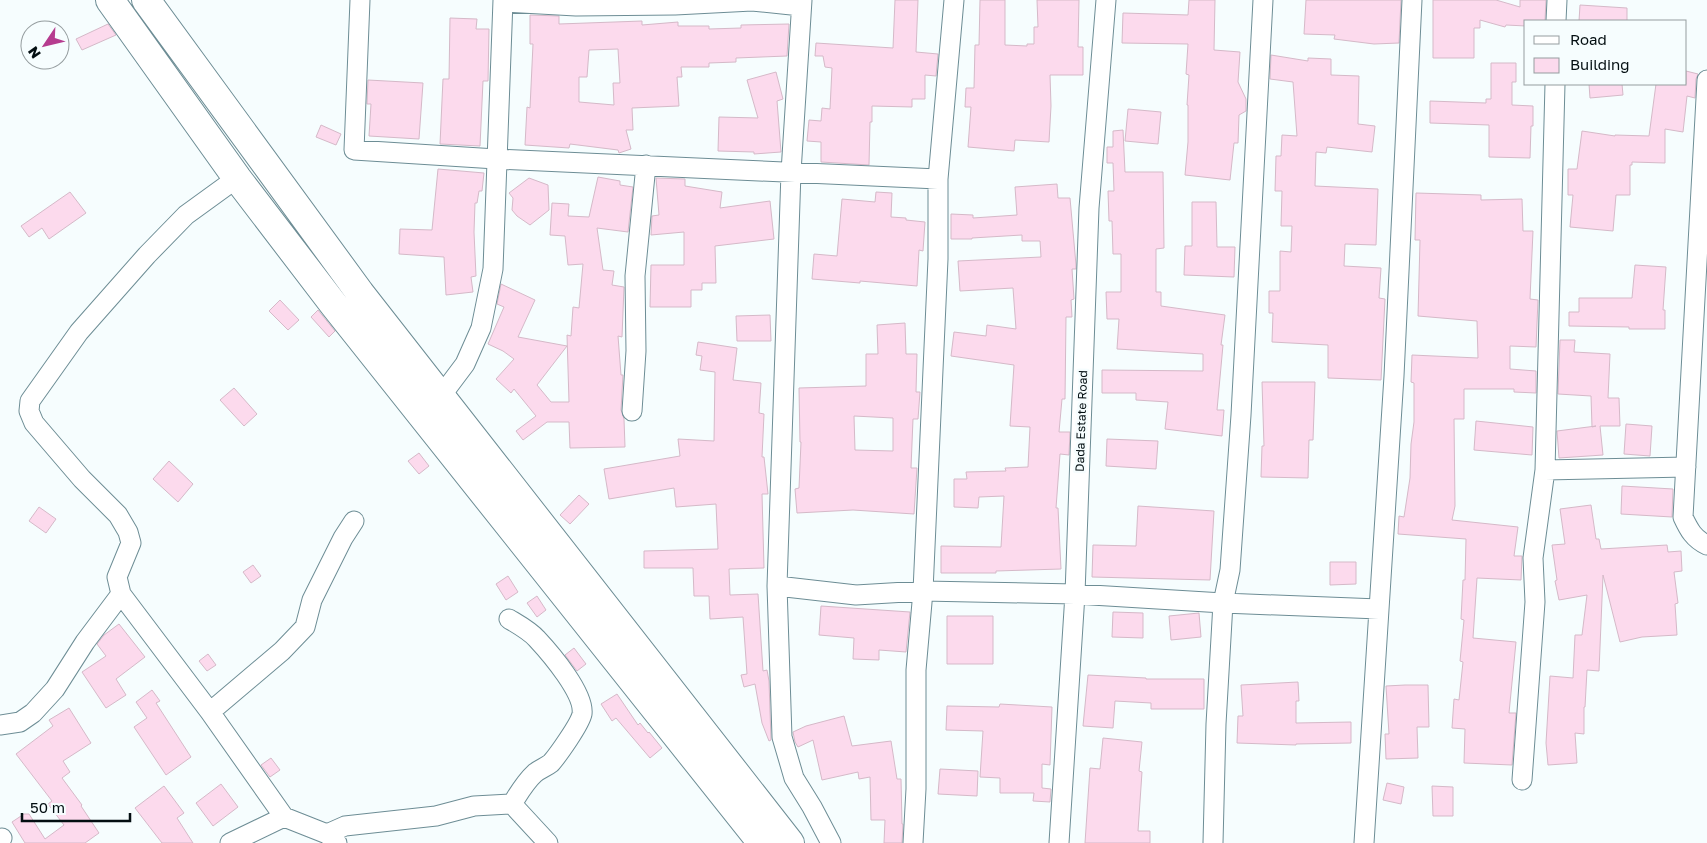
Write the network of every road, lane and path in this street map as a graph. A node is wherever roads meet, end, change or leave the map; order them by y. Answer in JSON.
{"nodes":[{"id":1,"x":110,"y":0,"type":"edge"},
{"id":2,"x":146,"y":0,"type":"edge"},
{"id":3,"x":360,"y":0,"type":"edge"},
{"id":4,"x":954,"y":0,"type":"edge"},
{"id":5,"x":1106,"y":0,"type":"edge"},
{"id":6,"x":1263,"y":0,"type":"edge"},
{"id":7,"x":1412,"y":0,"type":"edge"},
{"id":8,"x":1557,"y":0,"type":"edge"},
{"id":9,"x":503,"y":1,"type":"edge"},
{"id":10,"x":802,"y":3,"type":"edge"},
{"id":11,"x":1556,"y":20,"type":"edge"},
{"id":12,"x":1707,"y":80,"type":"edge"},
{"id":13,"x":1555,"y":85,"type":"edge"},
{"id":14,"x":496,"y":159,"type":"junction"},
{"id":15,"x":646,"y":165,"type":"junction"},
{"id":16,"x":791,"y":172,"type":"junction"},
{"id":17,"x":237,"y":178,"type":"junction"},
{"id":18,"x":938,"y":179,"type":"junction"},
{"id":19,"x":440,"y":396,"type":"junction"},
{"id":20,"x":632,"y":410,"type":"dead end"},
{"id":21,"x":1686,"y":467,"type":"junction"},
{"id":22,"x":1545,"y":470,"type":"junction"},
{"id":23,"x":354,"y":520,"type":"dead end"},
{"id":24,"x":1707,"y":545,"type":"edge"},
{"id":25,"x":778,"y":586,"type":"junction"},
{"id":26,"x":923,"y":591,"type":"junction"},
{"id":27,"x":121,"y":594,"type":"junction"},
{"id":28,"x":1075,"y":594,"type":"junction"},
{"id":29,"x":1222,"y":603,"type":"junction"},
{"id":30,"x":1379,"y":609,"type":"junction"},
{"id":31,"x":510,"y":619,"type":"dead end"},
{"id":32,"x":210,"y":712,"type":"junction"},
{"id":33,"x":0,"y":725,"type":"edge"},
{"id":34,"x":1522,"y":780,"type":"dead end"},
{"id":35,"x":512,"y":804,"type":"junction"},
{"id":36,"x":284,"y":817,"type":"junction"},
{"id":37,"x":332,"y":838,"type":"edge"},
{"id":38,"x":230,"y":843,"type":"edge"},
{"id":39,"x":548,"y":843,"type":"edge"},
{"id":40,"x":762,"y":843,"type":"edge"},
{"id":41,"x":790,"y":843,"type":"edge"},
{"id":42,"x":831,"y":843,"type":"edge"},
{"id":43,"x":913,"y":843,"type":"edge"},
{"id":44,"x":1059,"y":843,"type":"edge"},
{"id":45,"x":1213,"y":843,"type":"edge"},
{"id":46,"x":1364,"y":843,"type":"edge"}],
"edges":[{"from":1,"to":17,"type":"highway"},
{"from":2,"to":19,"type":"highway"},
{"from":3,"to":14,"type":"street"},
{"from":4,"to":18,"type":"street"},
{"from":5,"to":28,"type":"street","name":"Dada Estate Road"},
{"from":6,"to":29,"type":"street"},
{"from":7,"to":30,"type":"street"},
{"from":8,"to":11,"type":"street"},
{"from":9,"to":10,"type":"street"},
{"from":9,"to":14,"type":"street"},
{"from":10,"to":16,"type":"street"},
{"from":12,"to":21,"type":"street"},
{"from":13,"to":22,"type":"street"},
{"from":14,"to":15,"type":"street"},
{"from":14,"to":19,"type":"street"},
{"from":15,"to":16,"type":"street"},
{"from":15,"to":20,"type":"street"},
{"from":16,"to":18,"type":"street"},
{"from":16,"to":25,"type":"street"},
{"from":17,"to":27,"type":"street"},
{"from":17,"to":40,"type":"highway"},
{"from":18,"to":26,"type":"street"},
{"from":19,"to":41,"type":"highway"},
{"from":21,"to":22,"type":"street"},
{"from":21,"to":24,"type":"street"},
{"from":22,"to":34,"type":"street"},
{"from":23,"to":32,"type":"street"},
{"from":25,"to":26,"type":"street"},
{"from":25,"to":42,"type":"street"},
{"from":26,"to":28,"type":"street"},
{"from":26,"to":43,"type":"street"},
{"from":27,"to":32,"type":"street"},
{"from":27,"to":33,"type":"street"},
{"from":28,"to":29,"type":"street"},
{"from":28,"to":44,"type":"street","name":"Dada Estate Road"},
{"from":29,"to":30,"type":"street"},
{"from":29,"to":45,"type":"street"},
{"from":30,"to":46,"type":"street"},
{"from":31,"to":35,"type":"street"},
{"from":32,"to":36,"type":"street"},
{"from":35,"to":37,"type":"street"},
{"from":35,"to":39,"type":"street"},
{"from":36,"to":37,"type":"street"},
{"from":36,"to":38,"type":"street"}]}
